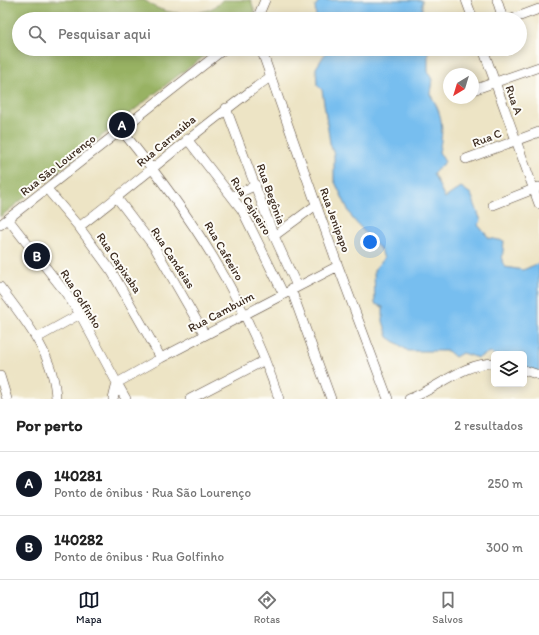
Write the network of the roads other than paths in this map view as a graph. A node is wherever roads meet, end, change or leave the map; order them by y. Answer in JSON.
{"nodes":[{"id":1,"x":265,"y":0,"type":"edge"},
{"id":2,"x":466,"y":0,"type":"edge"},
{"id":3,"x":497,"y":0,"type":"edge"},
{"id":4,"x":539,"y":9,"type":"edge"},
{"id":5,"x":260,"y":12,"type":"edge"},
{"id":6,"x":470,"y":12,"type":"edge"},
{"id":7,"x":501,"y":12,"type":"edge"},
{"id":8,"x":527,"y":13,"type":"edge"},
{"id":9,"x":215,"y":56,"type":"edge"},
{"id":10,"x":263,"y":56,"type":"edge"},
{"id":11,"x":486,"y":56,"type":"edge"},
{"id":12,"x":539,"y":67,"type":"edge"},
{"id":13,"x":270,"y":76,"type":"junction"},
{"id":14,"x":495,"y":82,"type":"junction"},
{"id":15,"x":479,"y":88,"type":"edge"},
{"id":16,"x":226,"y":108,"type":"junction"},
{"id":17,"x":122,"y":131,"type":"junction"},
{"id":18,"x":539,"y":132,"type":"edge"},
{"id":19,"x":188,"y":139,"type":"junction"},
{"id":20,"x":515,"y":140,"type":"junction"},
{"id":21,"x":466,"y":158,"type":"dead end"},
{"id":22,"x":153,"y":168,"type":"junction"},
{"id":23,"x":256,"y":185,"type":"junction"},
{"id":24,"x":536,"y":188,"type":"edge"},
{"id":25,"x":47,"y":189,"type":"junction"},
{"id":26,"x":233,"y":196,"type":"junction"},
{"id":27,"x":117,"y":198,"type":"junction"},
{"id":28,"x":539,"y":204,"type":"edge"},
{"id":29,"x":316,"y":205,"type":"junction"},
{"id":30,"x":493,"y":205,"type":"dead end"},
{"id":31,"x":4,"y":222,"type":"edge"},
{"id":32,"x":79,"y":227,"type":"junction"},
{"id":33,"x":274,"y":236,"type":"junction"},
{"id":34,"x":338,"y":266,"type":"junction"},
{"id":35,"x":0,"y":287,"type":"edge"},
{"id":36,"x":290,"y":289,"type":"junction"},
{"id":37,"x":80,"y":314,"type":"junction"},
{"id":38,"x":246,"y":314,"type":"junction"},
{"id":39,"x":205,"y":335,"type":"junction"},
{"id":40,"x":37,"y":338,"type":"junction"},
{"id":41,"x":161,"y":358,"type":"junction"},
{"id":42,"x":265,"y":360,"type":"junction"},
{"id":43,"x":491,"y":364,"type":"edge"},
{"id":44,"x":527,"y":371,"type":"edge"},
{"id":45,"x":539,"y":375,"type":"edge"},
{"id":46,"x":0,"y":376,"type":"edge"},
{"id":47,"x":117,"y":383,"type":"junction"},
{"id":48,"x":7,"y":399,"type":"edge"},
{"id":49,"x":56,"y":399,"type":"edge"},
{"id":50,"x":113,"y":399,"type":"edge"},
{"id":51,"x":126,"y":399,"type":"edge"},
{"id":52,"x":190,"y":399,"type":"edge"},
{"id":53,"x":279,"y":399,"type":"edge"},
{"id":54,"x":330,"y":399,"type":"edge"},
{"id":55,"x":388,"y":399,"type":"edge"},
{"id":56,"x":409,"y":399,"type":"edge"}],
"edges":[{"from":1,"to":5,"type":"street"},
{"from":2,"to":6,"type":"street"},
{"from":3,"to":7,"type":"street"},
{"from":4,"to":8,"type":"street"},
{"from":9,"to":17,"type":"street","name":"Rua São Lourenço"},
{"from":10,"to":13,"type":"street","name":"Rua Jenipapo"},
{"from":11,"to":14,"type":"street","name":"Rua A"},
{"from":12,"to":14,"type":"street"},
{"from":13,"to":16,"type":"street","name":"Rua Carnaúba"},
{"from":13,"to":29,"type":"street","name":"Rua Jenipapo"},
{"from":14,"to":15,"type":"street"},
{"from":14,"to":20,"type":"street","name":"Rua A"},
{"from":16,"to":19,"type":"street","name":"Rua Carnaúba"},
{"from":16,"to":23,"type":"street","name":"Rua Begônia"},
{"from":17,"to":22,"type":"street","name":"Rua Cafeeiro"},
{"from":17,"to":25,"type":"street","name":"Rua São Lourenço"},
{"from":18,"to":20,"type":"street","name":"Rua C"},
{"from":19,"to":22,"type":"street","name":"Rua Carnaúba"},
{"from":19,"to":26,"type":"street","name":"Rua Cajueiro"},
{"from":20,"to":21,"type":"street","name":"Rua C"},
{"from":20,"to":24,"type":"street","name":"Rua A"},
{"from":22,"to":27,"type":"street","name":"Rua Carnaúba"},
{"from":22,"to":38,"type":"street","name":"Rua Cafeeiro"},
{"from":23,"to":26,"type":"street"},
{"from":23,"to":33,"type":"street","name":"Rua Begônia"},
{"from":24,"to":28,"type":"street","name":"Rua A"},
{"from":24,"to":30,"type":"street"},
{"from":25,"to":31,"type":"street","name":"Rua São Lourenço"},
{"from":25,"to":32,"type":"street","name":"Rua Capixaba"},
{"from":26,"to":36,"type":"street","name":"Rua Cajueiro"},
{"from":27,"to":32,"type":"street","name":"Rua Carnaúba"},
{"from":27,"to":39,"type":"street","name":"Rua Candeias"},
{"from":29,"to":33,"type":"street"},
{"from":29,"to":34,"type":"street","name":"Rua Jenipapo"},
{"from":31,"to":37,"type":"street","name":"Rua Golfinho"},
{"from":32,"to":41,"type":"street","name":"Rua Capixaba"},
{"from":33,"to":36,"type":"street","name":"Rua Begônia"},
{"from":34,"to":36,"type":"street","name":"Rua Cambuim"},
{"from":34,"to":55,"type":"street","name":"Rua Jenipapo"},
{"from":35,"to":40,"type":"street"},
{"from":36,"to":38,"type":"street","name":"Rua Cambuim"},
{"from":36,"to":54,"type":"street","name":"Rua Cajueiro"},
{"from":37,"to":40,"type":"street"},
{"from":37,"to":47,"type":"street","name":"Rua Golfinho"},
{"from":38,"to":39,"type":"street","name":"Rua Cambuim"},
{"from":38,"to":42,"type":"street","name":"Rua Cafeeiro"},
{"from":39,"to":41,"type":"street","name":"Rua Cambuim"},
{"from":40,"to":49,"type":"street"},
{"from":41,"to":47,"type":"street","name":"Rua Cambuim"},
{"from":42,"to":52,"type":"street"},
{"from":42,"to":53,"type":"street","name":"Rua Cafeeiro"},
{"from":43,"to":56,"type":"street"},
{"from":44,"to":45,"type":"street"},
{"from":46,"to":48,"type":"street"},
{"from":47,"to":50,"type":"street"},
{"from":47,"to":51,"type":"street","name":"Rua Golfinho"}]}
